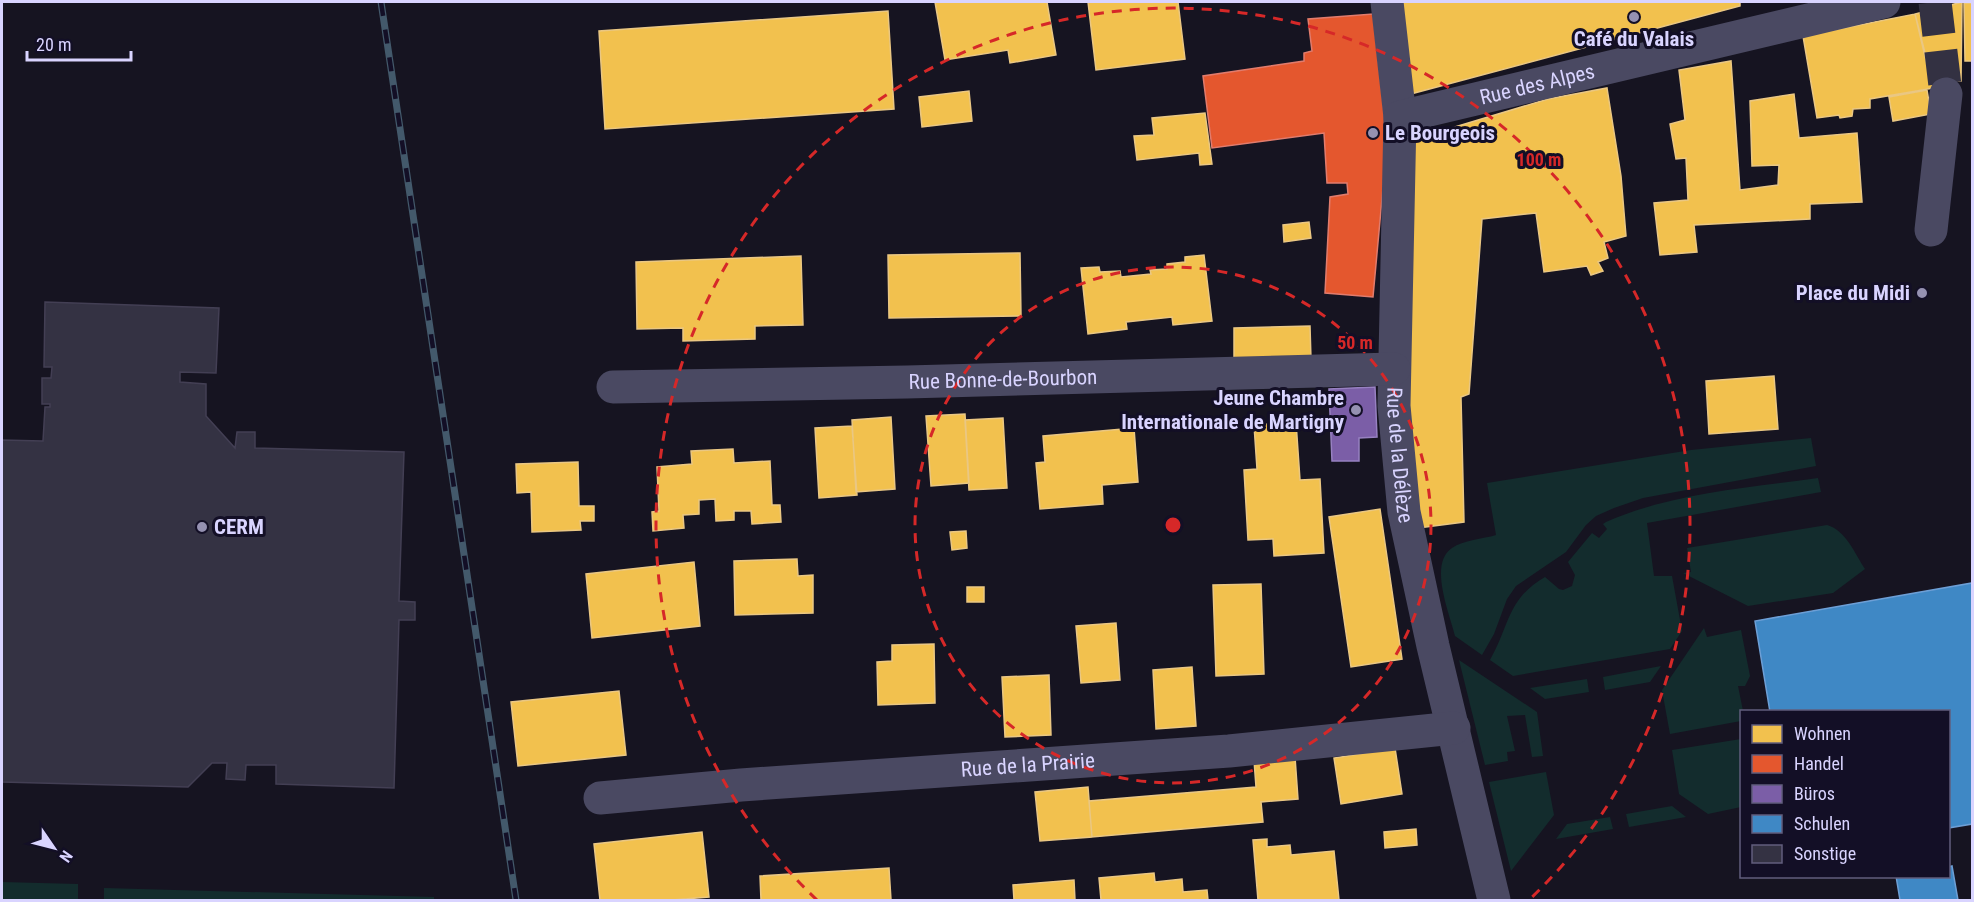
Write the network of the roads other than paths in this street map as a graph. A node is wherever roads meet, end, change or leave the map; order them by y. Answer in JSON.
{"nodes":[{"id":1,"x":1387,"y":2,"type":"edge"},
{"id":2,"x":1884,"y":2,"type":"edge"},
{"id":3,"x":1946,"y":94,"type":"tunnel mouth"},
{"id":4,"x":1400,"y":117,"type":"junction"},
{"id":5,"x":1931,"y":230,"type":"dead end"},
{"id":6,"x":1394,"y":369,"type":"junction"},
{"id":7,"x":613,"y":387,"type":"dead end"},
{"id":8,"x":1454,"y":728,"type":"junction"},
{"id":9,"x":600,"y":798,"type":"dead end"},
{"id":10,"x":1494,"y":900,"type":"edge"}],
"edges":[{"from":1,"to":4,"type":"street","name":"Rue de la Délèze"},
{"from":2,"to":4,"type":"street","name":"Rue des Alpes"},
{"from":3,"to":5,"type":"street"},
{"from":4,"to":6,"type":"street","name":"Rue de la Délèze"},
{"from":6,"to":7,"type":"street","name":"Rue Bonne-de-Bourbon"},
{"from":6,"to":8,"type":"street","name":"Rue de la Délèze"},
{"from":8,"to":9,"type":"street","name":"Rue de la Prairie"},
{"from":8,"to":10,"type":"street","name":"Rue de la Délèze"}]}
